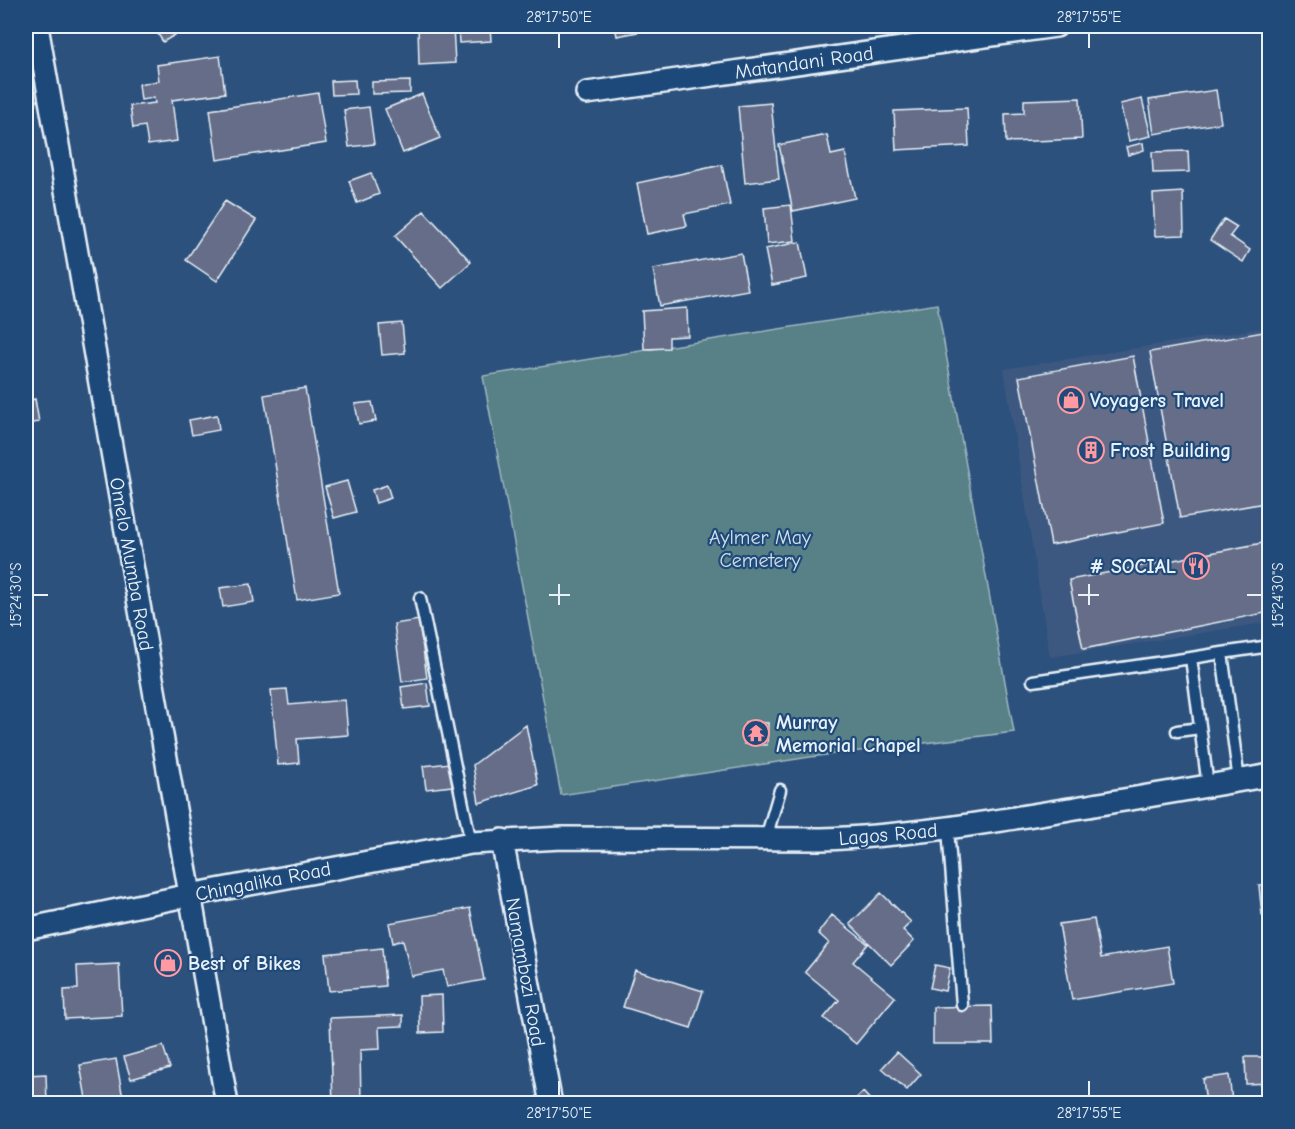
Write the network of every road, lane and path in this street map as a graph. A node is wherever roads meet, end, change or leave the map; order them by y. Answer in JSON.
{"nodes":[{"id":1,"x":37,"y":26,"type":"edge"},
{"id":2,"x":1056,"y":26,"type":"edge"},
{"id":3,"x":587,"y":93,"type":"dead end"},
{"id":4,"x":420,"y":598,"type":"dead end"},
{"id":5,"x":1269,"y":646,"type":"edge"},
{"id":6,"x":1222,"y":653,"type":"junction"},
{"id":7,"x":1191,"y":658,"type":"junction"},
{"id":8,"x":1034,"y":681,"type":"dead end"},
{"id":9,"x":1200,"y":728,"type":"junction"},
{"id":10,"x":1177,"y":731,"type":"dead end"},
{"id":11,"x":1269,"y":775,"type":"edge"},
{"id":12,"x":1239,"y":781,"type":"junction"},
{"id":13,"x":1208,"y":786,"type":"junction"},
{"id":14,"x":780,"y":790,"type":"dead end"},
{"id":15,"x":948,"y":829,"type":"junction"},
{"id":16,"x":766,"y":838,"type":"junction"},
{"id":17,"x":502,"y":840,"type":"junction"},
{"id":18,"x":471,"y":843,"type":"junction"},
{"id":19,"x":190,"y":895,"type":"junction"},
{"id":20,"x":26,"y":929,"type":"edge"},
{"id":21,"x":962,"y":1005,"type":"dead end"},
{"id":22,"x":226,"y":1104,"type":"edge"},
{"id":23,"x":551,"y":1104,"type":"edge"}],
"edges":[{"from":1,"to":19,"type":"street","name":"Omelo Mumba Road"},
{"from":2,"to":3,"type":"street","name":"Matandani Road"},
{"from":4,"to":18,"type":"lane"},
{"from":5,"to":6,"type":"lane"},
{"from":6,"to":7,"type":"lane"},
{"from":6,"to":12,"type":"lane"},
{"from":7,"to":8,"type":"lane"},
{"from":7,"to":9,"type":"lane"},
{"from":9,"to":10,"type":"lane"},
{"from":9,"to":13,"type":"lane"},
{"from":11,"to":12,"type":"street","name":"Lagos Road"},
{"from":12,"to":13,"type":"street","name":"Lagos Road"},
{"from":13,"to":15,"type":"street","name":"Lagos Road"},
{"from":14,"to":16,"type":"lane"},
{"from":15,"to":16,"type":"street","name":"Lagos Road"},
{"from":15,"to":21,"type":"lane"},
{"from":16,"to":17,"type":"street","name":"Lagos Road"},
{"from":17,"to":18,"type":"street","name":"Chingalika Road"},
{"from":17,"to":23,"type":"street","name":"Namambozi Road"},
{"from":18,"to":19,"type":"street","name":"Chingalika Road"},
{"from":19,"to":20,"type":"street","name":"Chingalika Road"},
{"from":19,"to":22,"type":"street","name":"Omelo Mumba Road"}]}
